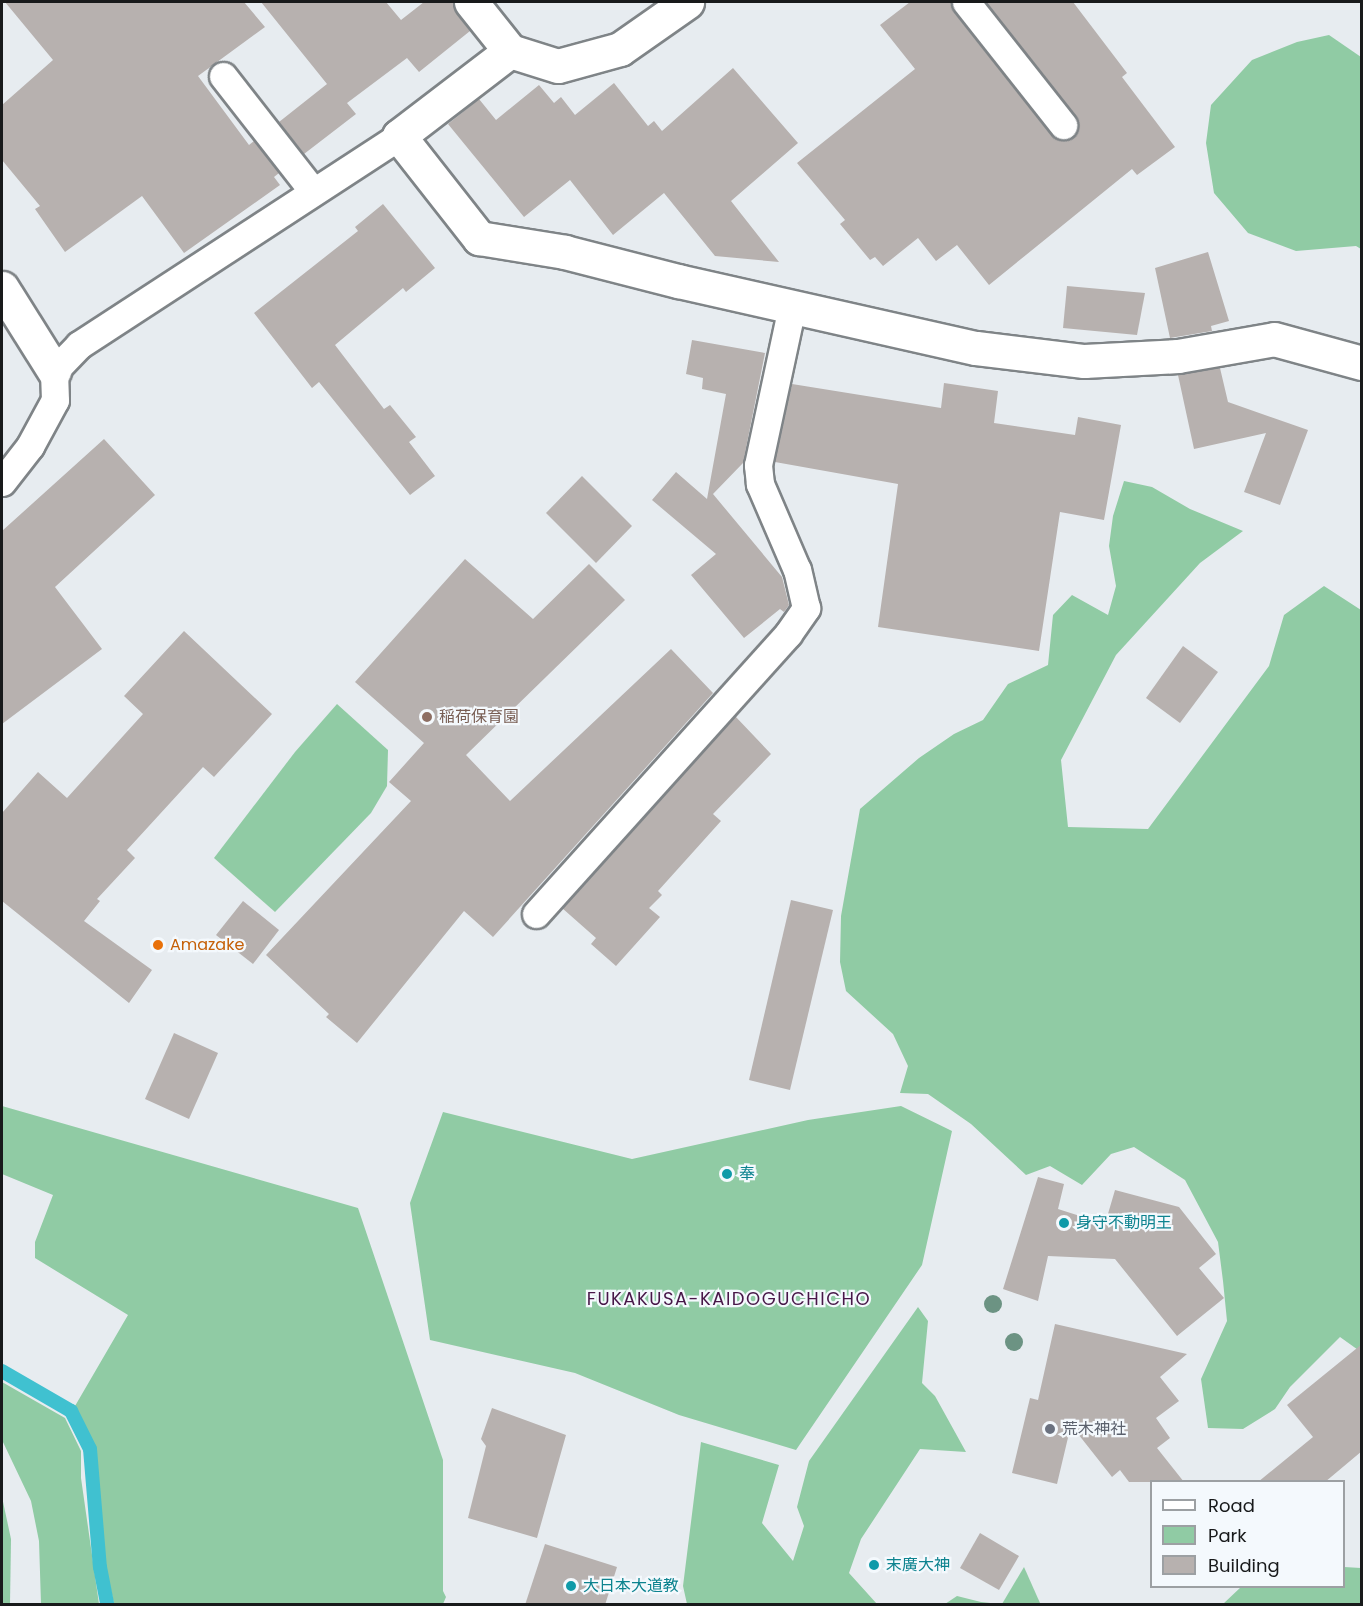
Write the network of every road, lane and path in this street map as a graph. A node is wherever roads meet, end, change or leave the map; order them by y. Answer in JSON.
{"nodes":[{"id":1,"x":471,"y":2,"type":"edge"},
{"id":2,"x":687,"y":2,"type":"edge"},
{"id":3,"x":966,"y":2,"type":"edge"},
{"id":4,"x":510,"y":51,"type":"junction"},
{"id":5,"x":223,"y":76,"type":"dead end"},
{"id":6,"x":1063,"y":125,"type":"dead end"},
{"id":7,"x":399,"y":136,"type":"junction"},
{"id":8,"x":313,"y":191,"type":"junction"},
{"id":9,"x":2,"y":288,"type":"edge"},
{"id":10,"x":792,"y":307,"type":"junction"},
{"id":11,"x":1362,"y":363,"type":"edge"},
{"id":12,"x":54,"y":371,"type":"junction"},
{"id":13,"x":2,"y":482,"type":"edge"},
{"id":14,"x":536,"y":914,"type":"dead end"}],
"edges":[{"from":1,"to":4,"type":"street"},
{"from":2,"to":4,"type":"street"},
{"from":3,"to":6,"type":"lane"},
{"from":4,"to":7,"type":"street"},
{"from":5,"to":8,"type":"lane"},
{"from":7,"to":8,"type":"lane"},
{"from":7,"to":10,"type":"street"},
{"from":8,"to":12,"type":"lane"},
{"from":9,"to":12,"type":"street"},
{"from":10,"to":11,"type":"street"},
{"from":10,"to":14,"type":"lane"},
{"from":12,"to":13,"type":"lane"}]}
